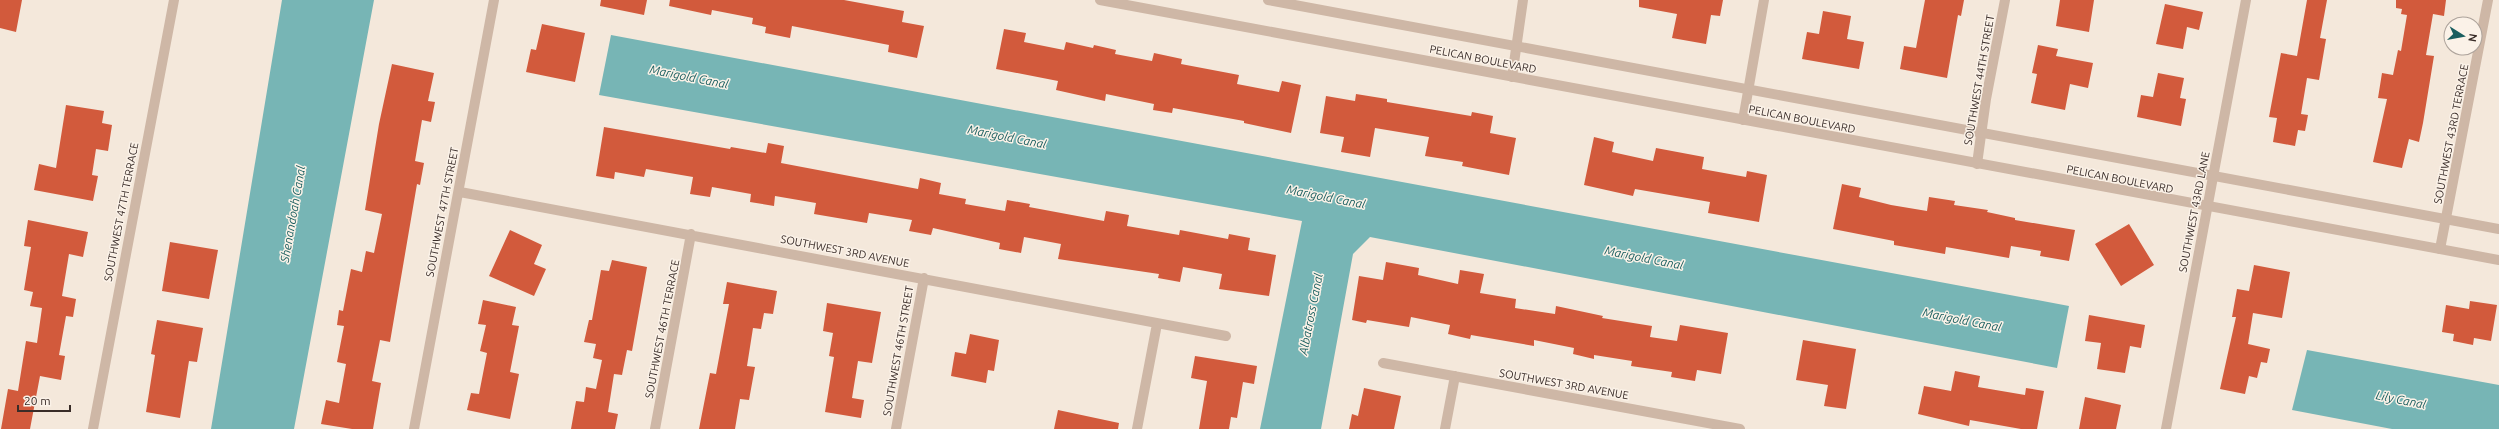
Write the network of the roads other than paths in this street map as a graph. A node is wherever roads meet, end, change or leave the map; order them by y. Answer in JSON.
{"nodes":[{"id":1,"x":174,"y":0,"type":"edge"},
{"id":2,"x":494,"y":0,"type":"edge"},
{"id":3,"x":1100,"y":0,"type":"edge"},
{"id":4,"x":1268,"y":0,"type":"edge"},
{"id":5,"x":1523,"y":0,"type":"edge"},
{"id":6,"x":1764,"y":0,"type":"edge"},
{"id":7,"x":2005,"y":0,"type":"edge"},
{"id":8,"x":2246,"y":0,"type":"edge"},
{"id":9,"x":2488,"y":0,"type":"edge"},
{"id":10,"x":1515,"y":46,"type":"junction"},
{"id":11,"x":1512,"y":77,"type":"junction"},
{"id":12,"x":1748,"y":89,"type":"junction"},
{"id":13,"x":1743,"y":120,"type":"junction"},
{"id":14,"x":1981,"y":133,"type":"junction"},
{"id":15,"x":1978,"y":164,"type":"junction"},
{"id":16,"x":2212,"y":176,"type":"junction"},
{"id":17,"x":460,"y":192,"type":"junction"},
{"id":18,"x":2207,"y":207,"type":"junction"},
{"id":19,"x":2447,"y":219,"type":"junction"},
{"id":20,"x":2499,"y":229,"type":"edge"},
{"id":21,"x":691,"y":234,"type":"junction"},
{"id":22,"x":2440,"y":249,"type":"junction"},
{"id":23,"x":2499,"y":260,"type":"edge"},
{"id":24,"x":924,"y":278,"type":"junction"},
{"id":25,"x":1157,"y":324,"type":"junction"},
{"id":26,"x":1226,"y":336,"type":"dead end"},
{"id":27,"x":1383,"y":363,"type":"dead end"},
{"id":28,"x":1454,"y":376,"type":"junction"},
{"id":29,"x":1686,"y":424,"type":"edge"},
{"id":30,"x":93,"y":429,"type":"edge"},
{"id":31,"x":414,"y":429,"type":"edge"},
{"id":32,"x":655,"y":429,"type":"edge"},
{"id":33,"x":896,"y":429,"type":"edge"},
{"id":34,"x":1137,"y":429,"type":"edge"},
{"id":35,"x":1445,"y":429,"type":"edge"},
{"id":36,"x":1740,"y":429,"type":"edge"},
{"id":37,"x":2166,"y":429,"type":"edge"}],
"edges":[{"from":1,"to":30,"type":"street","name":"SOUTHWEST 47TH TERRACE"},
{"from":2,"to":17,"type":"street","name":"SOUTHWEST 47TH STREET"},
{"from":3,"to":11,"type":"street","name":"PELICAN BOULEVARD"},
{"from":4,"to":10,"type":"street","name":"PELICAN BOULEVARD"},
{"from":5,"to":10,"type":"street"},
{"from":6,"to":12,"type":"street"},
{"from":7,"to":14,"type":"street","name":"SOUTHWEST 44TH STREET"},
{"from":8,"to":16,"type":"street","name":"SOUTHWEST 43RD LANE"},
{"from":9,"to":19,"type":"street","name":"SOUTHWEST 43RD TERRACE"},
{"from":10,"to":11,"type":"street"},
{"from":10,"to":12,"type":"street","name":"PELICAN BOULEVARD"},
{"from":11,"to":13,"type":"street","name":"PELICAN BOULEVARD"},
{"from":12,"to":13,"type":"street"},
{"from":12,"to":14,"type":"street","name":"PELICAN BOULEVARD"},
{"from":13,"to":15,"type":"street","name":"PELICAN BOULEVARD"},
{"from":14,"to":15,"type":"street","name":"SOUTHWEST 44TH STREET"},
{"from":14,"to":16,"type":"street","name":"PELICAN BOULEVARD"},
{"from":15,"to":18,"type":"street","name":"PELICAN BOULEVARD"},
{"from":16,"to":18,"type":"street","name":"SOUTHWEST 43RD LANE"},
{"from":16,"to":19,"type":"street","name":"PELICAN BOULEVARD"},
{"from":17,"to":21,"type":"street","name":"SOUTHWEST 3RD AVENUE"},
{"from":17,"to":31,"type":"street","name":"SOUTHWEST 47TH STREET"},
{"from":18,"to":22,"type":"street","name":"PELICAN BOULEVARD"},
{"from":18,"to":37,"type":"street","name":"SOUTHWEST 43RD LANE"},
{"from":19,"to":20,"type":"street","name":"PELICAN BOULEVARD"},
{"from":19,"to":22,"type":"street","name":"SOUTHWEST 43RD TERRACE"},
{"from":21,"to":24,"type":"street","name":"SOUTHWEST 3RD AVENUE"},
{"from":21,"to":32,"type":"street","name":"SOUTHWEST 46TH TERRACE"},
{"from":22,"to":23,"type":"street","name":"PELICAN BOULEVARD"},
{"from":24,"to":25,"type":"street","name":"SOUTHWEST 3RD AVENUE"},
{"from":24,"to":33,"type":"street","name":"SOUTHWEST 46TH STREET"},
{"from":25,"to":26,"type":"street","name":"SOUTHWEST 3RD AVENUE"},
{"from":25,"to":34,"type":"street"},
{"from":27,"to":28,"type":"street","name":"SOUTHWEST 3RD AVENUE"},
{"from":28,"to":29,"type":"street","name":"SOUTHWEST 3RD AVENUE"},
{"from":28,"to":35,"type":"street"},
{"from":29,"to":36,"type":"street","name":"SOUTHWEST 3RD AVENUE"}]}
